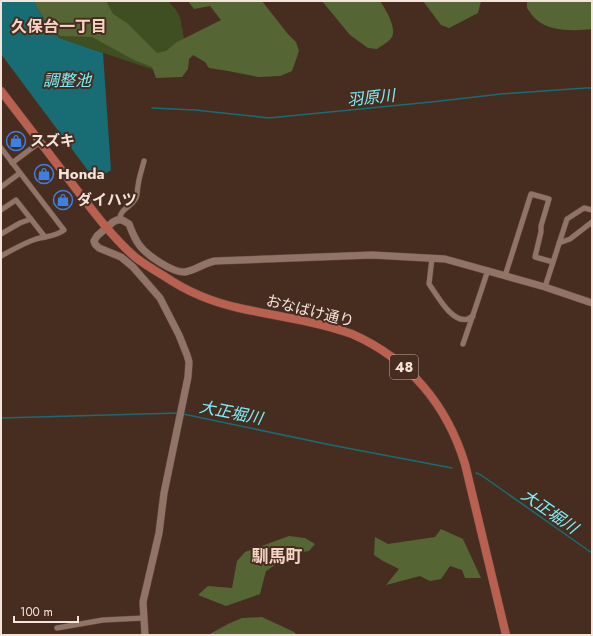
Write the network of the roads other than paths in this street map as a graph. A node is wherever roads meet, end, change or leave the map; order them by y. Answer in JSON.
{"nodes":[{"id":1,"x":1,"y":91,"type":"edge"},
{"id":2,"x":40,"y":142,"type":"junction"},
{"id":3,"x":1,"y":148,"type":"edge"},
{"id":4,"x":144,"y":161,"type":"dead end"},
{"id":5,"x":12,"y":163,"type":"junction"},
{"id":6,"x":20,"y":173,"type":"junction"},
{"id":7,"x":1,"y":187,"type":"edge"},
{"id":8,"x":1,"y":210,"type":"edge"},
{"id":9,"x":592,"y":210,"type":"edge"},
{"id":10,"x":30,"y":219,"type":"junction"},
{"id":11,"x":119,"y":220,"type":"junction"},
{"id":12,"x":592,"y":222,"type":"edge"},
{"id":13,"x":107,"y":227,"type":"junction"},
{"id":14,"x":1,"y":234,"type":"edge"},
{"id":15,"x":45,"y":237,"type":"junction"},
{"id":16,"x":559,"y":243,"type":"junction"},
{"id":17,"x":1,"y":256,"type":"edge"},
{"id":18,"x":432,"y":258,"type":"junction"},
{"id":19,"x":553,"y":262,"type":"junction"},
{"id":20,"x":488,"y":270,"type":"junction"},
{"id":21,"x":505,"y":276,"type":"junction"},
{"id":22,"x":545,"y":287,"type":"junction"},
{"id":23,"x":592,"y":303,"type":"edge"},
{"id":24,"x":473,"y":316,"type":"junction"},
{"id":25,"x":462,"y":344,"type":"dead end"},
{"id":26,"x":144,"y":618,"type":"junction"},
{"id":27,"x":58,"y":628,"type":"dead end"},
{"id":28,"x":144,"y":635,"type":"edge"},
{"id":29,"x":506,"y":635,"type":"edge"}],
"edges":[{"from":1,"to":2,"type":"main road","name":"おなばけ通り","number":"48"},
{"from":2,"to":5,"type":"street"},
{"from":2,"to":13,"type":"main road","name":"おなばけ通り","number":"48"},
{"from":3,"to":5,"type":"street"},
{"from":4,"to":11,"type":"street"},
{"from":5,"to":6,"type":"street"},
{"from":6,"to":7,"type":"street"},
{"from":6,"to":15,"type":"street"},
{"from":8,"to":10,"type":"street"},
{"from":9,"to":16,"type":"street"},
{"from":10,"to":14,"type":"street"},
{"from":10,"to":15,"type":"street"},
{"from":11,"to":13,"type":"street"},
{"from":11,"to":18,"type":"street"},
{"from":12,"to":16,"type":"street"},
{"from":13,"to":26,"type":"street"},
{"from":13,"to":29,"type":"main road","name":"おなばけ通り","number":"48"},
{"from":15,"to":17,"type":"street"},
{"from":16,"to":19,"type":"street"},
{"from":18,"to":20,"type":"street"},
{"from":18,"to":24,"type":"street"},
{"from":19,"to":21,"type":"street"},
{"from":19,"to":22,"type":"street"},
{"from":20,"to":21,"type":"street"},
{"from":20,"to":24,"type":"street"},
{"from":21,"to":22,"type":"street"},
{"from":22,"to":23,"type":"street"},
{"from":24,"to":25,"type":"street"},
{"from":26,"to":27,"type":"street"},
{"from":26,"to":28,"type":"street"}]}
